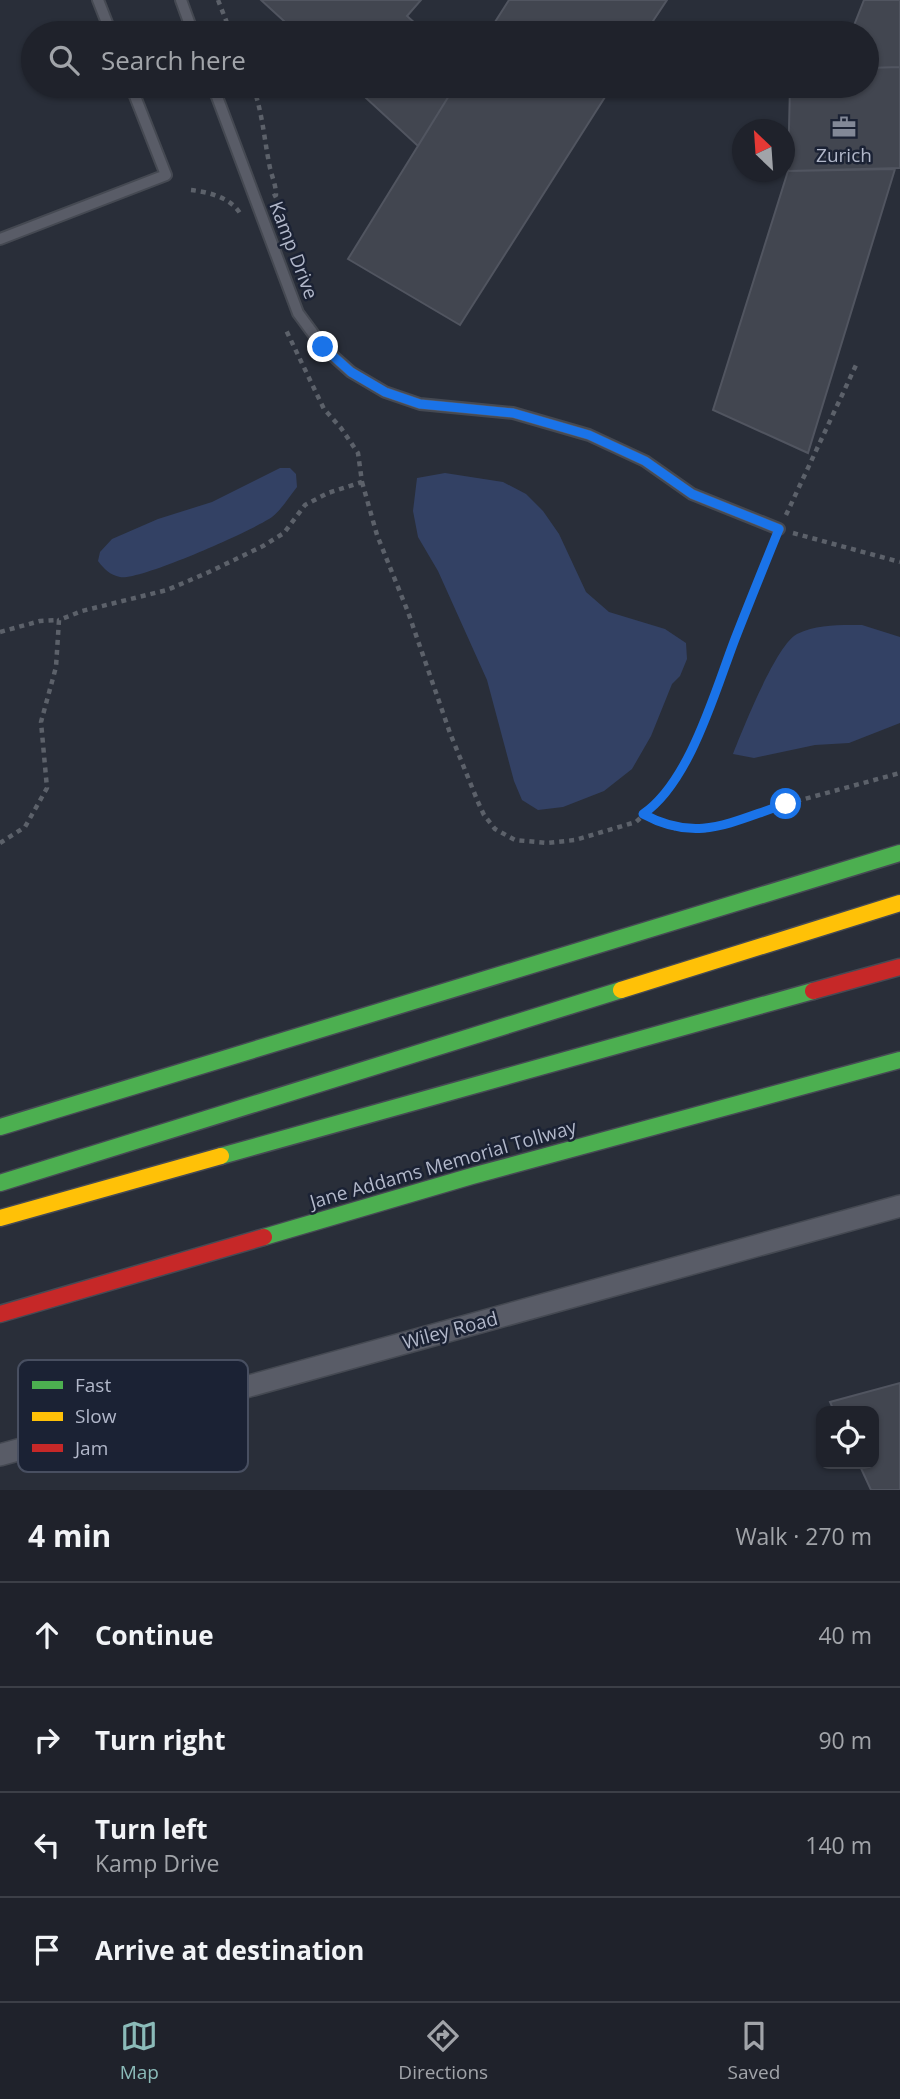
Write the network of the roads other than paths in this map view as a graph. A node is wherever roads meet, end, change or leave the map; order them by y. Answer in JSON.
{"nodes":[{"id":1,"x":98,"y":0,"type":"edge"},
{"id":2,"x":181,"y":0,"type":"edge"},
{"id":3,"x":106,"y":21,"type":"edge"},
{"id":4,"x":189,"y":21,"type":"edge"},
{"id":5,"x":136,"y":98,"type":"edge"},
{"id":6,"x":218,"y":98,"type":"edge"},
{"id":7,"x":0,"y":239,"type":"edge"},
{"id":8,"x":779,"y":529,"type":"road end"},
{"id":9,"x":900,"y":853,"type":"edge"},
{"id":10,"x":900,"y":903,"type":"edge"},
{"id":11,"x":900,"y":967,"type":"edge"},
{"id":12,"x":900,"y":1060,"type":"edge"},
{"id":13,"x":0,"y":1127,"type":"edge"},
{"id":14,"x":0,"y":1184,"type":"edge"},
{"id":15,"x":900,"y":1206,"type":"edge"},
{"id":16,"x":0,"y":1218,"type":"edge"},
{"id":17,"x":0,"y":1314,"type":"edge"},
{"id":18,"x":248,"y":1386,"type":"edge"},
{"id":19,"x":18,"y":1450,"type":"edge"},
{"id":20,"x":0,"y":1455,"type":"edge"}],
"edges":[{"from":1,"to":3,"type":"lane"},
{"from":2,"to":4,"type":"lane"},
{"from":5,"to":7,"type":"lane"},
{"from":6,"to":8,"type":"lane","name":"Kamp Drive"},
{"from":9,"to":13,"type":"highway"},
{"from":10,"to":14,"type":"highway"},
{"from":11,"to":16,"type":"highway"},
{"from":12,"to":17,"type":"highway","name":"Jane Addams Memorial Tollway"},
{"from":15,"to":18,"type":"street","name":"Wiley Road"},
{"from":19,"to":20,"type":"street","name":"Wiley Road"}]}
